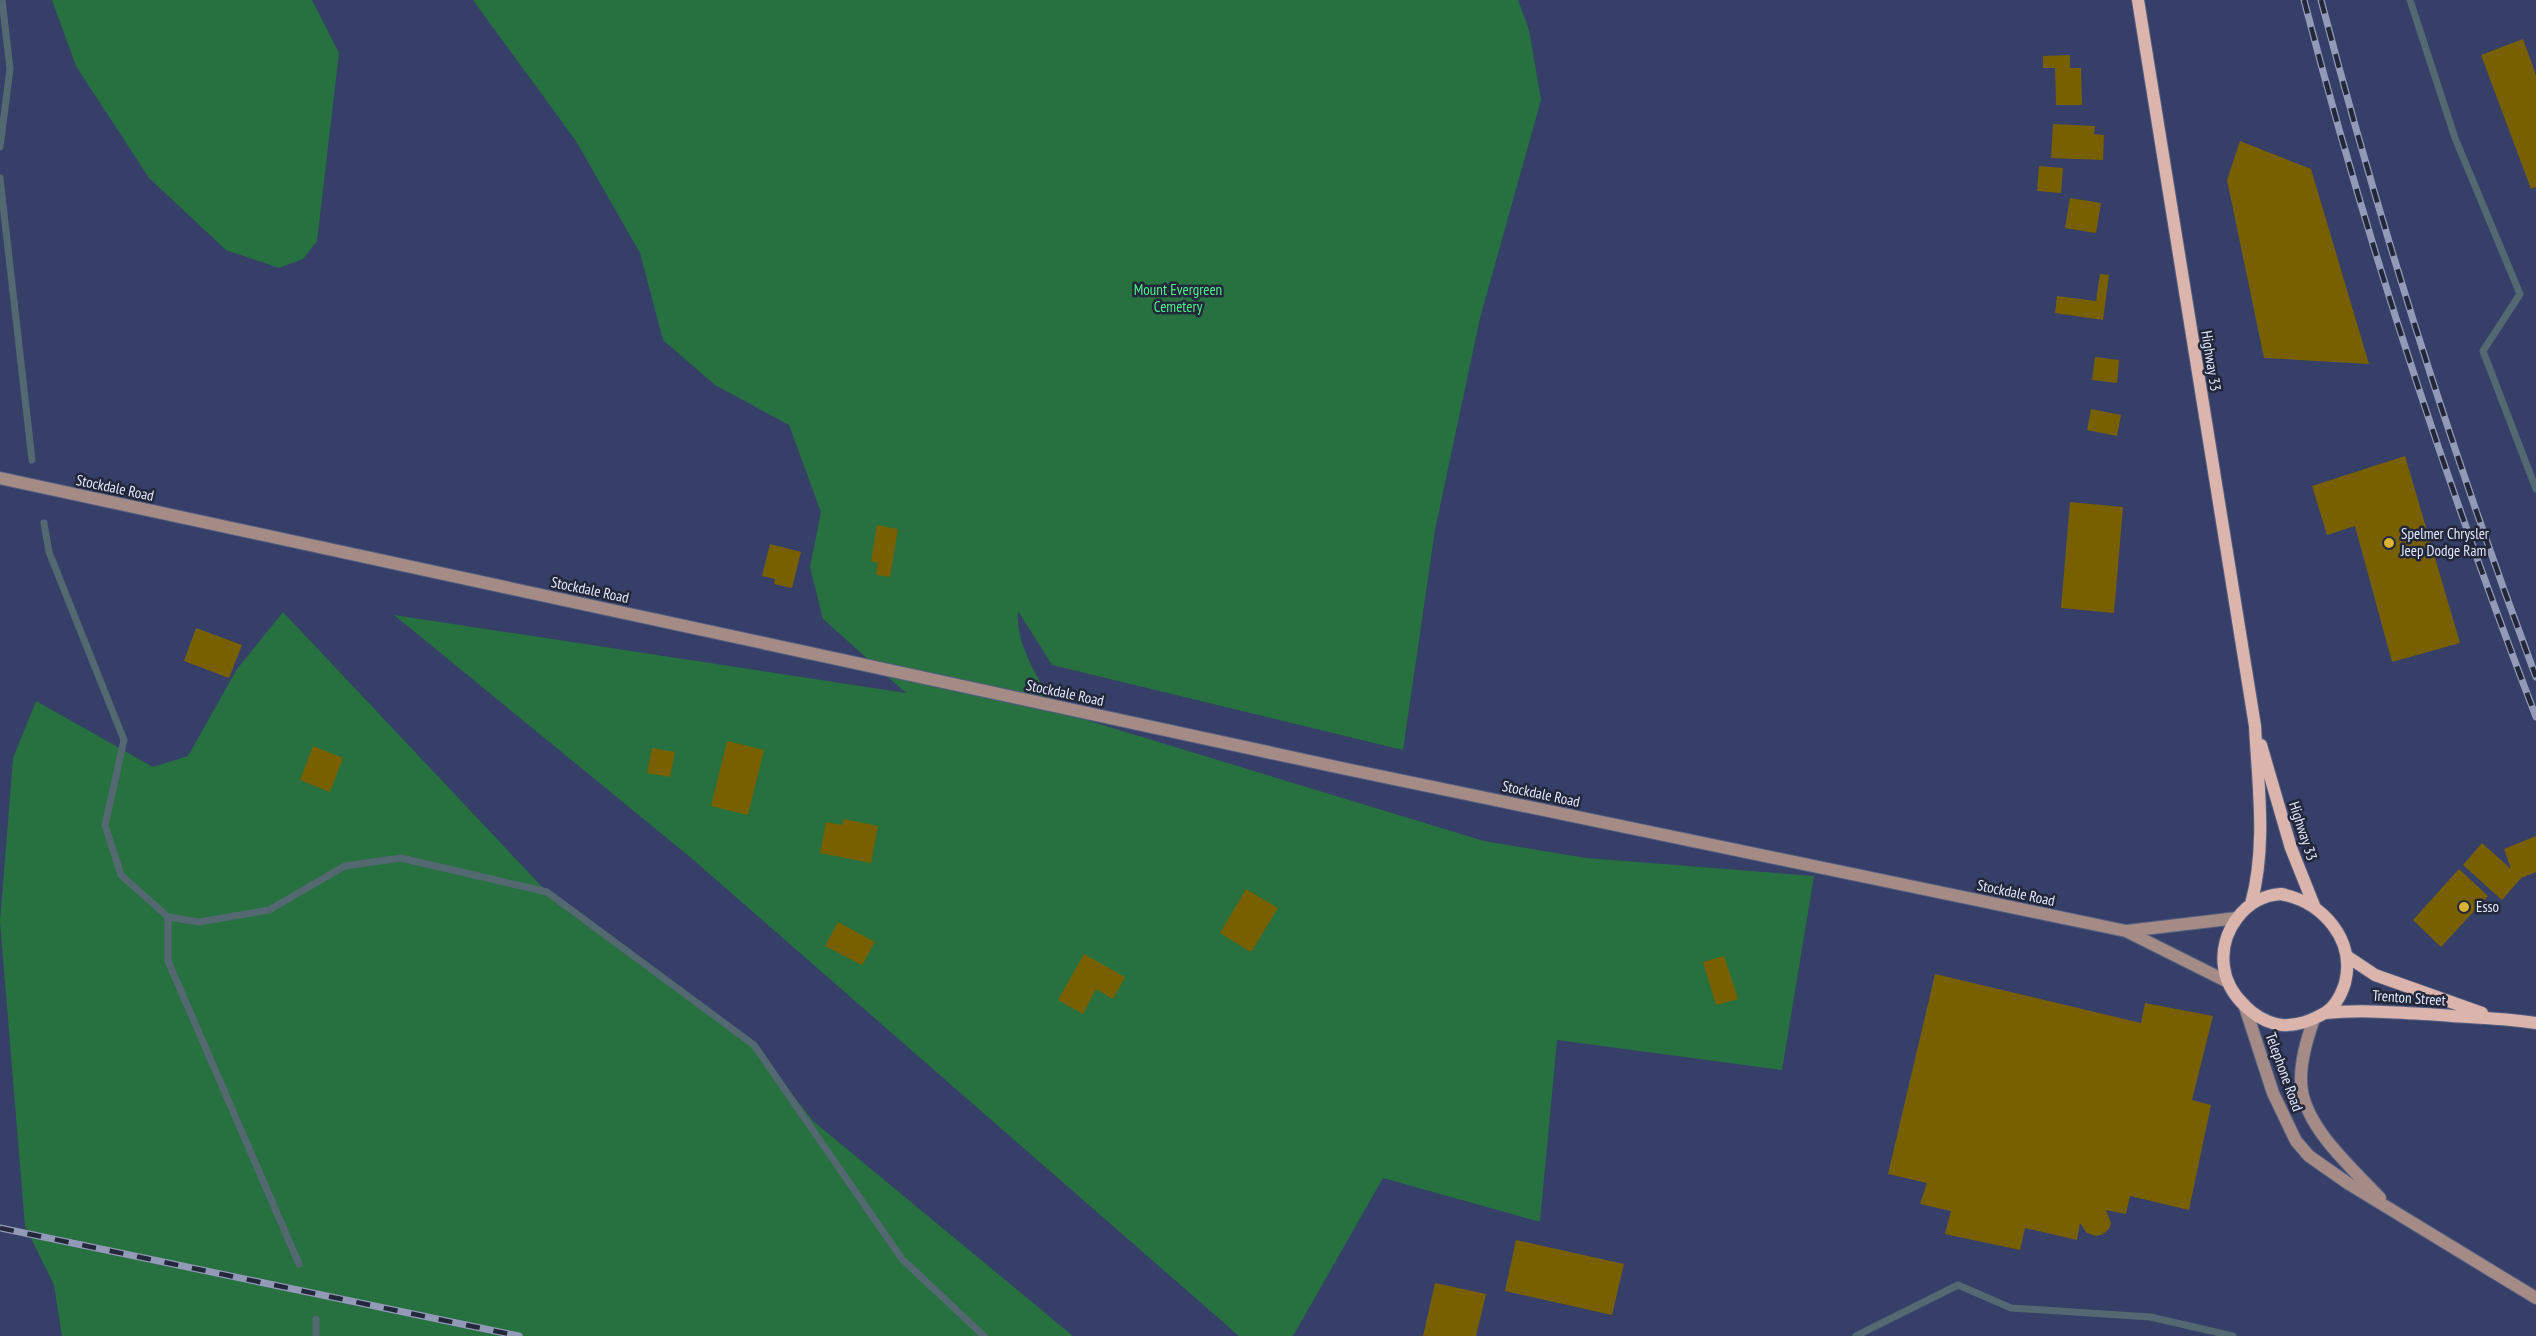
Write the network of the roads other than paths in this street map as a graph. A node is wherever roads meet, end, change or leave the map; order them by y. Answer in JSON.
{"nodes":[{"id":1,"x":2138,"y":0,"type":"edge"},
{"id":2,"x":0,"y":478,"type":"edge"},
{"id":3,"x":2255,"y":726,"type":"junction"},
{"id":4,"x":2251,"y":904,"type":"junction"},
{"id":5,"x":2315,"y":908,"type":"junction"},
{"id":6,"x":2237,"y":918,"type":"junction"},
{"id":7,"x":2126,"y":931,"type":"junction"},
{"id":8,"x":2348,"y":957,"type":"junction"},
{"id":9,"x":2228,"y":982,"type":"junction"},
{"id":10,"x":2244,"y":1004,"type":"junction"},
{"id":11,"x":2319,"y":1016,"type":"junction"},
{"id":12,"x":2492,"y":1017,"type":"junction"},
{"id":13,"x":2536,"y":1023,"type":"edge"},
{"id":14,"x":2389,"y":1208,"type":"junction"},
{"id":15,"x":2536,"y":1298,"type":"edge"}],
"edges":[{"from":1,"to":3,"type":"main road","name":"Highway 33"},
{"from":2,"to":7,"type":"street","name":"Stockdale Road"},
{"from":3,"to":4,"type":"main road","name":"Highway 33"},
{"from":3,"to":5,"type":"main road","name":"Highway 33"},
{"from":4,"to":5,"type":"main road"},
{"from":4,"to":6,"type":"main road"},
{"from":5,"to":8,"type":"main road"},
{"from":6,"to":7,"type":"street","name":"Stockdale Road"},
{"from":6,"to":9,"type":"main road"},
{"from":7,"to":9,"type":"street","name":"Stockdale Road"},
{"from":8,"to":11,"type":"main road"},
{"from":8,"to":12,"type":"main road","name":"Trenton Street"},
{"from":9,"to":10,"type":"main road"},
{"from":10,"to":11,"type":"main road"},
{"from":10,"to":14,"type":"street","name":"Telephone Road"},
{"from":11,"to":12,"type":"main road","name":"Trenton Street"},
{"from":11,"to":14,"type":"street","name":"Telephone Road"},
{"from":12,"to":13,"type":"main road","name":"Trenton Street"},
{"from":14,"to":15,"type":"street","name":"Telephone Road"}]}
